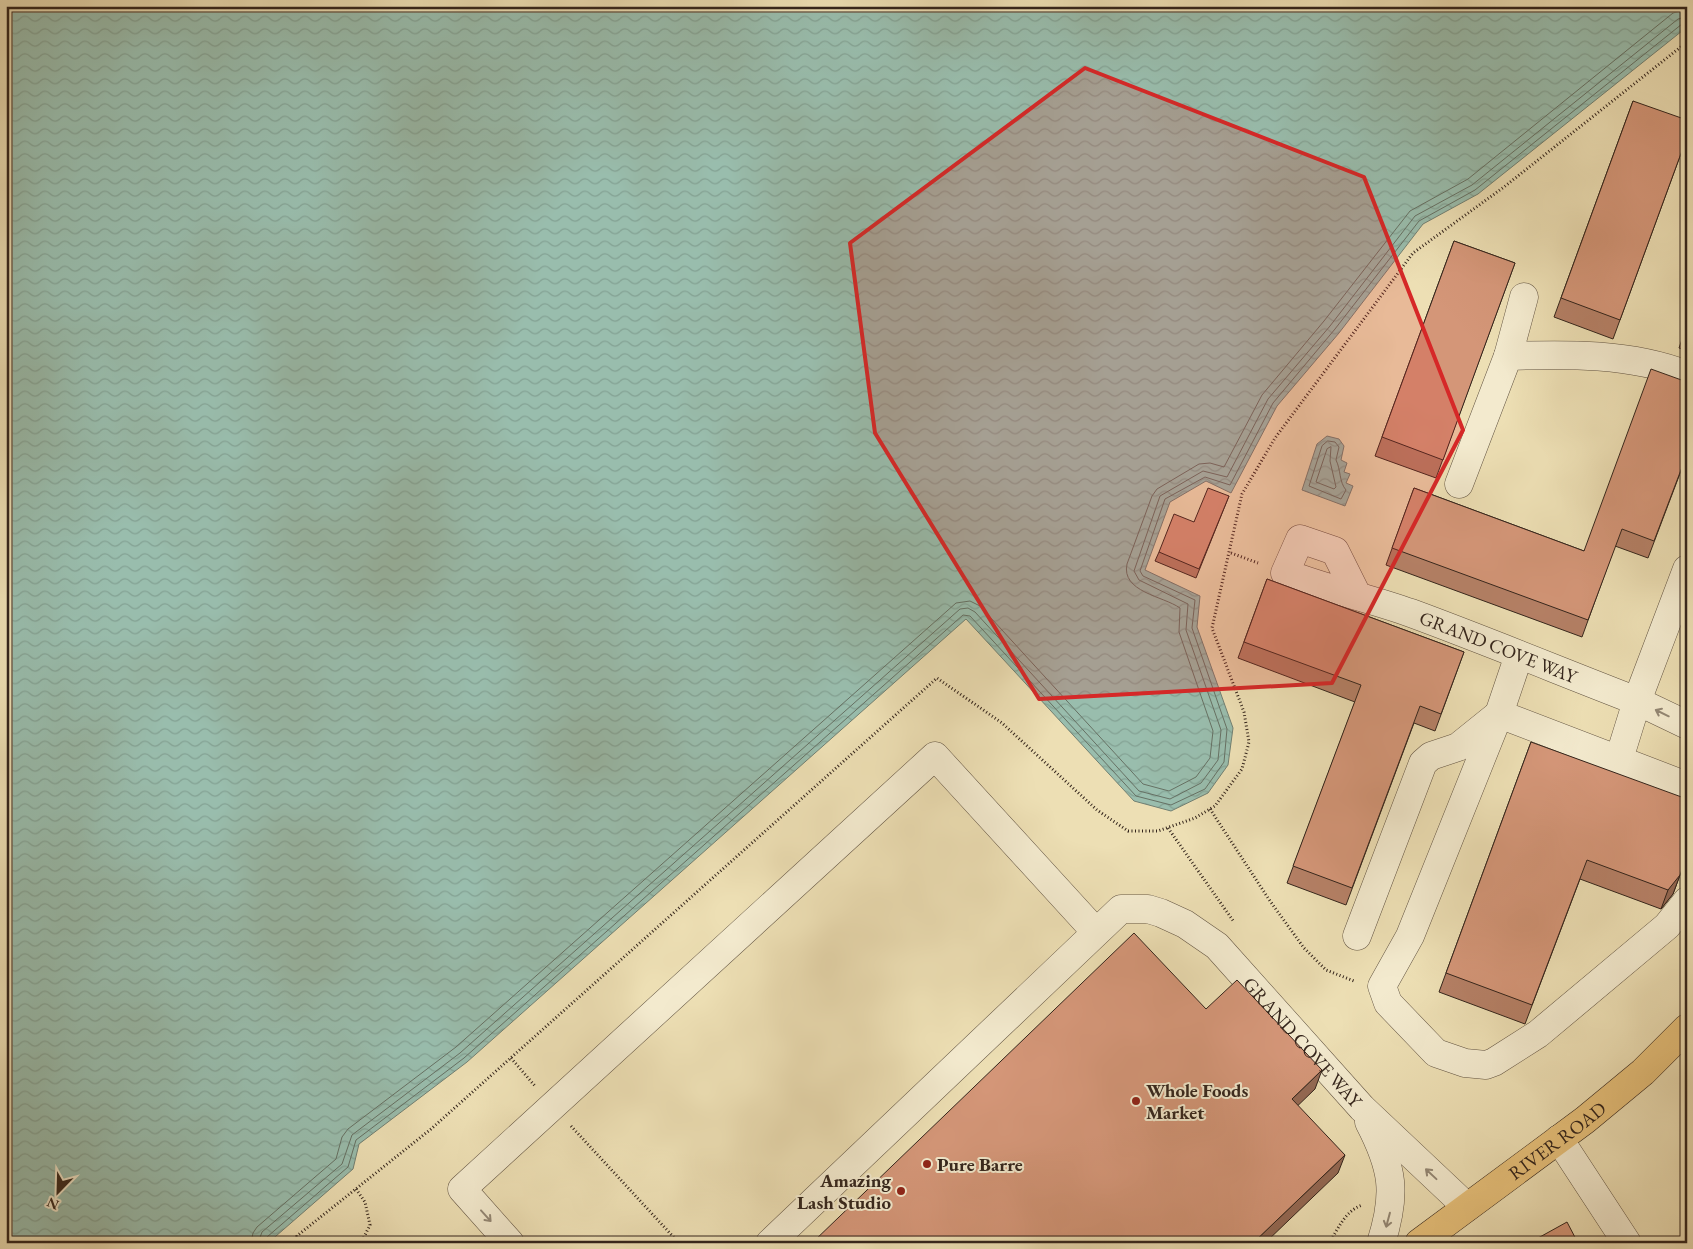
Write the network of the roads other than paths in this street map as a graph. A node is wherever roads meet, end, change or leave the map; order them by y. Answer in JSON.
{"nodes":[{"id":1,"x":1524,"y":297,"type":"dead end"},
{"id":2,"x":1508,"y":356,"type":"junction"},
{"id":3,"x":1687,"y":374,"type":"edge"},
{"id":4,"x":1459,"y":484,"type":"dead end"},
{"id":5,"x":1687,"y":569,"type":"edge"},
{"id":6,"x":1357,"y":595,"type":"dead end"},
{"id":7,"x":1519,"y":655,"type":"junction"},
{"id":8,"x":1638,"y":701,"type":"junction"},
{"id":9,"x":1499,"y":714,"type":"junction"},
{"id":10,"x":1687,"y":725,"type":"edge"},
{"id":11,"x":1619,"y":759,"type":"junction"},
{"id":12,"x":1687,"y":786,"type":"edge"},
{"id":13,"x":1687,"y":901,"type":"edge"},
{"id":14,"x":1095,"y":931,"type":"junction"},
{"id":15,"x":1356,"y":936,"type":"dead end"},
{"id":16,"x":1687,"y":1028,"type":"edge"},
{"id":17,"x":1362,"y":1108,"type":"junction"},
{"id":18,"x":1559,"y":1139,"type":"junction"},
{"id":19,"x":1467,"y":1207,"type":"junction"},
{"id":20,"x":510,"y":1243,"type":"edge"},
{"id":21,"x":770,"y":1243,"type":"edge"},
{"id":22,"x":1381,"y":1243,"type":"edge"},
{"id":23,"x":1419,"y":1243,"type":"edge"},
{"id":24,"x":1627,"y":1243,"type":"edge"}],
"edges":[{"from":1,"to":2,"type":"street"},
{"from":2,"to":3,"type":"street"},
{"from":2,"to":4,"type":"street"},
{"from":5,"to":8,"type":"street"},
{"from":6,"to":7,"type":"street","name":"GRAND COVE WAY"},
{"from":7,"to":8,"type":"street","name":"GRAND COVE WAY"},
{"from":7,"to":9,"type":"street"},
{"from":10,"to":8,"type":"street","name":"GRAND COVE WAY","one_way":true},
{"from":8,"to":11,"type":"street"},
{"from":9,"to":11,"type":"street"},
{"from":9,"to":13,"type":"street"},
{"from":9,"to":15,"type":"street"},
{"from":11,"to":12,"type":"street"},
{"from":14,"to":17,"type":"street","name":"GRAND COVE WAY"},
{"from":14,"to":20,"type":"street","one_way":true},
{"from":14,"to":21,"type":"street"},
{"from":16,"to":18,"type":"main road","name":"RIVER ROAD"},
{"from":19,"to":17,"type":"street","name":"GRAND COVE WAY","one_way":true},
{"from":17,"to":22,"type":"street","one_way":true},
{"from":18,"to":19,"type":"main road","name":"RIVER ROAD"},
{"from":18,"to":24,"type":"street"},
{"from":19,"to":23,"type":"main road","name":"RIVER ROAD"}]}
